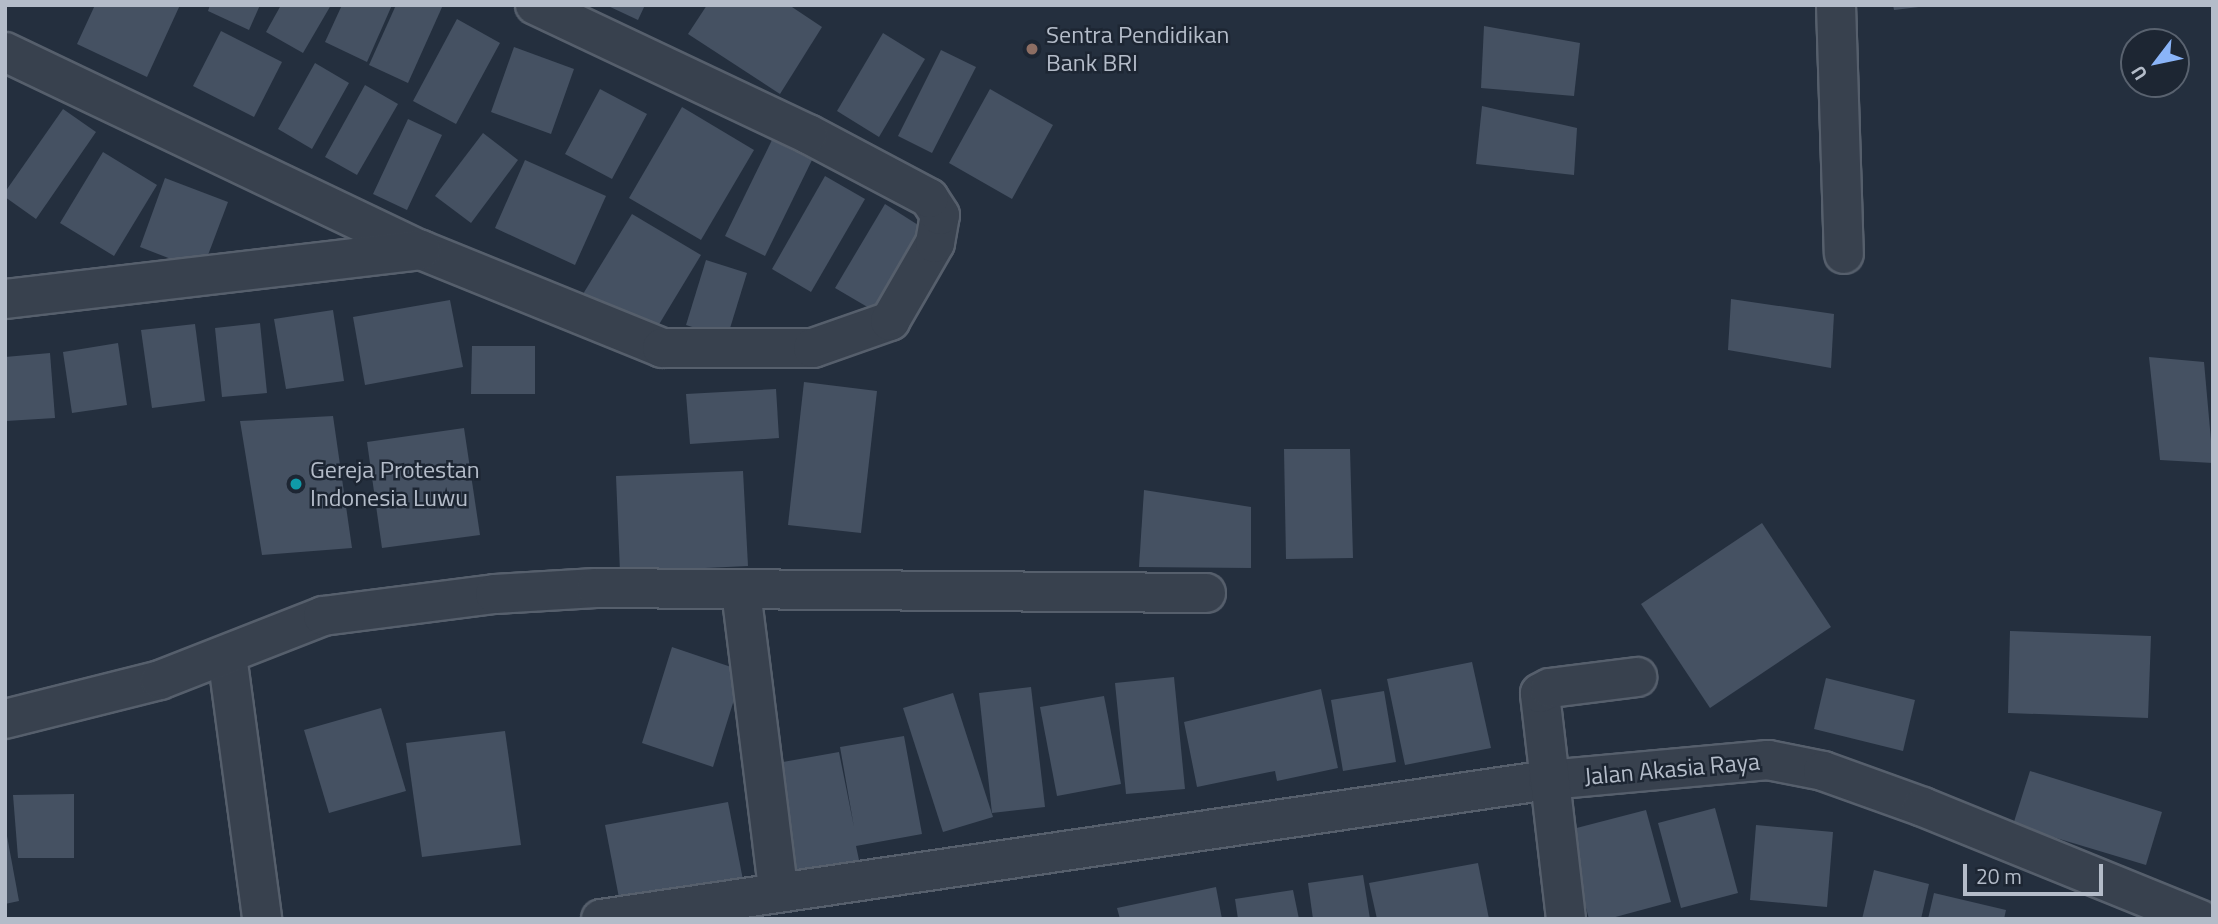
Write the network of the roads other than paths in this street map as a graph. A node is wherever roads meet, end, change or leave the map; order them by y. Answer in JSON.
{"nodes":[{"id":1,"x":535,"y":5,"type":"edge"},
{"id":2,"x":1836,"y":5,"type":"edge"},
{"id":3,"x":5,"y":52,"type":"edge"},
{"id":4,"x":421,"y":250,"type":"junction"},
{"id":5,"x":1844,"y":254,"type":"dead end"},
{"id":6,"x":5,"y":299,"type":"edge"},
{"id":7,"x":741,"y":591,"type":"junction"},
{"id":8,"x":1206,"y":593,"type":"dead end"},
{"id":9,"x":228,"y":655,"type":"junction"},
{"id":10,"x":1637,"y":677,"type":"dead end"},
{"id":11,"x":5,"y":719,"type":"edge"},
{"id":12,"x":1548,"y":780,"type":"junction"},
{"id":13,"x":778,"y":890,"type":"junction"},
{"id":14,"x":2134,"y":904,"type":"edge"},
{"id":15,"x":262,"y":919,"type":"edge"},
{"id":16,"x":601,"y":919,"type":"edge"},
{"id":17,"x":1566,"y":919,"type":"edge"},
{"id":18,"x":2199,"y":919,"type":"edge"}],
"edges":[{"from":1,"to":4,"type":"street"},
{"from":2,"to":5,"type":"street"},
{"from":3,"to":4,"type":"street"},
{"from":4,"to":6,"type":"street"},
{"from":7,"to":8,"type":"street"},
{"from":7,"to":9,"type":"street"},
{"from":7,"to":13,"type":"street"},
{"from":9,"to":11,"type":"street"},
{"from":9,"to":15,"type":"street"},
{"from":10,"to":12,"type":"street"},
{"from":12,"to":13,"type":"street","name":"Jalan Akasia Raya"},
{"from":12,"to":14,"type":"street","name":"Jalan Akasia Raya"},
{"from":12,"to":17,"type":"street"},
{"from":13,"to":16,"type":"street","name":"Jalan Akasia Raya"},
{"from":14,"to":18,"type":"street","name":"Jalan Akasia Raya"}]}
